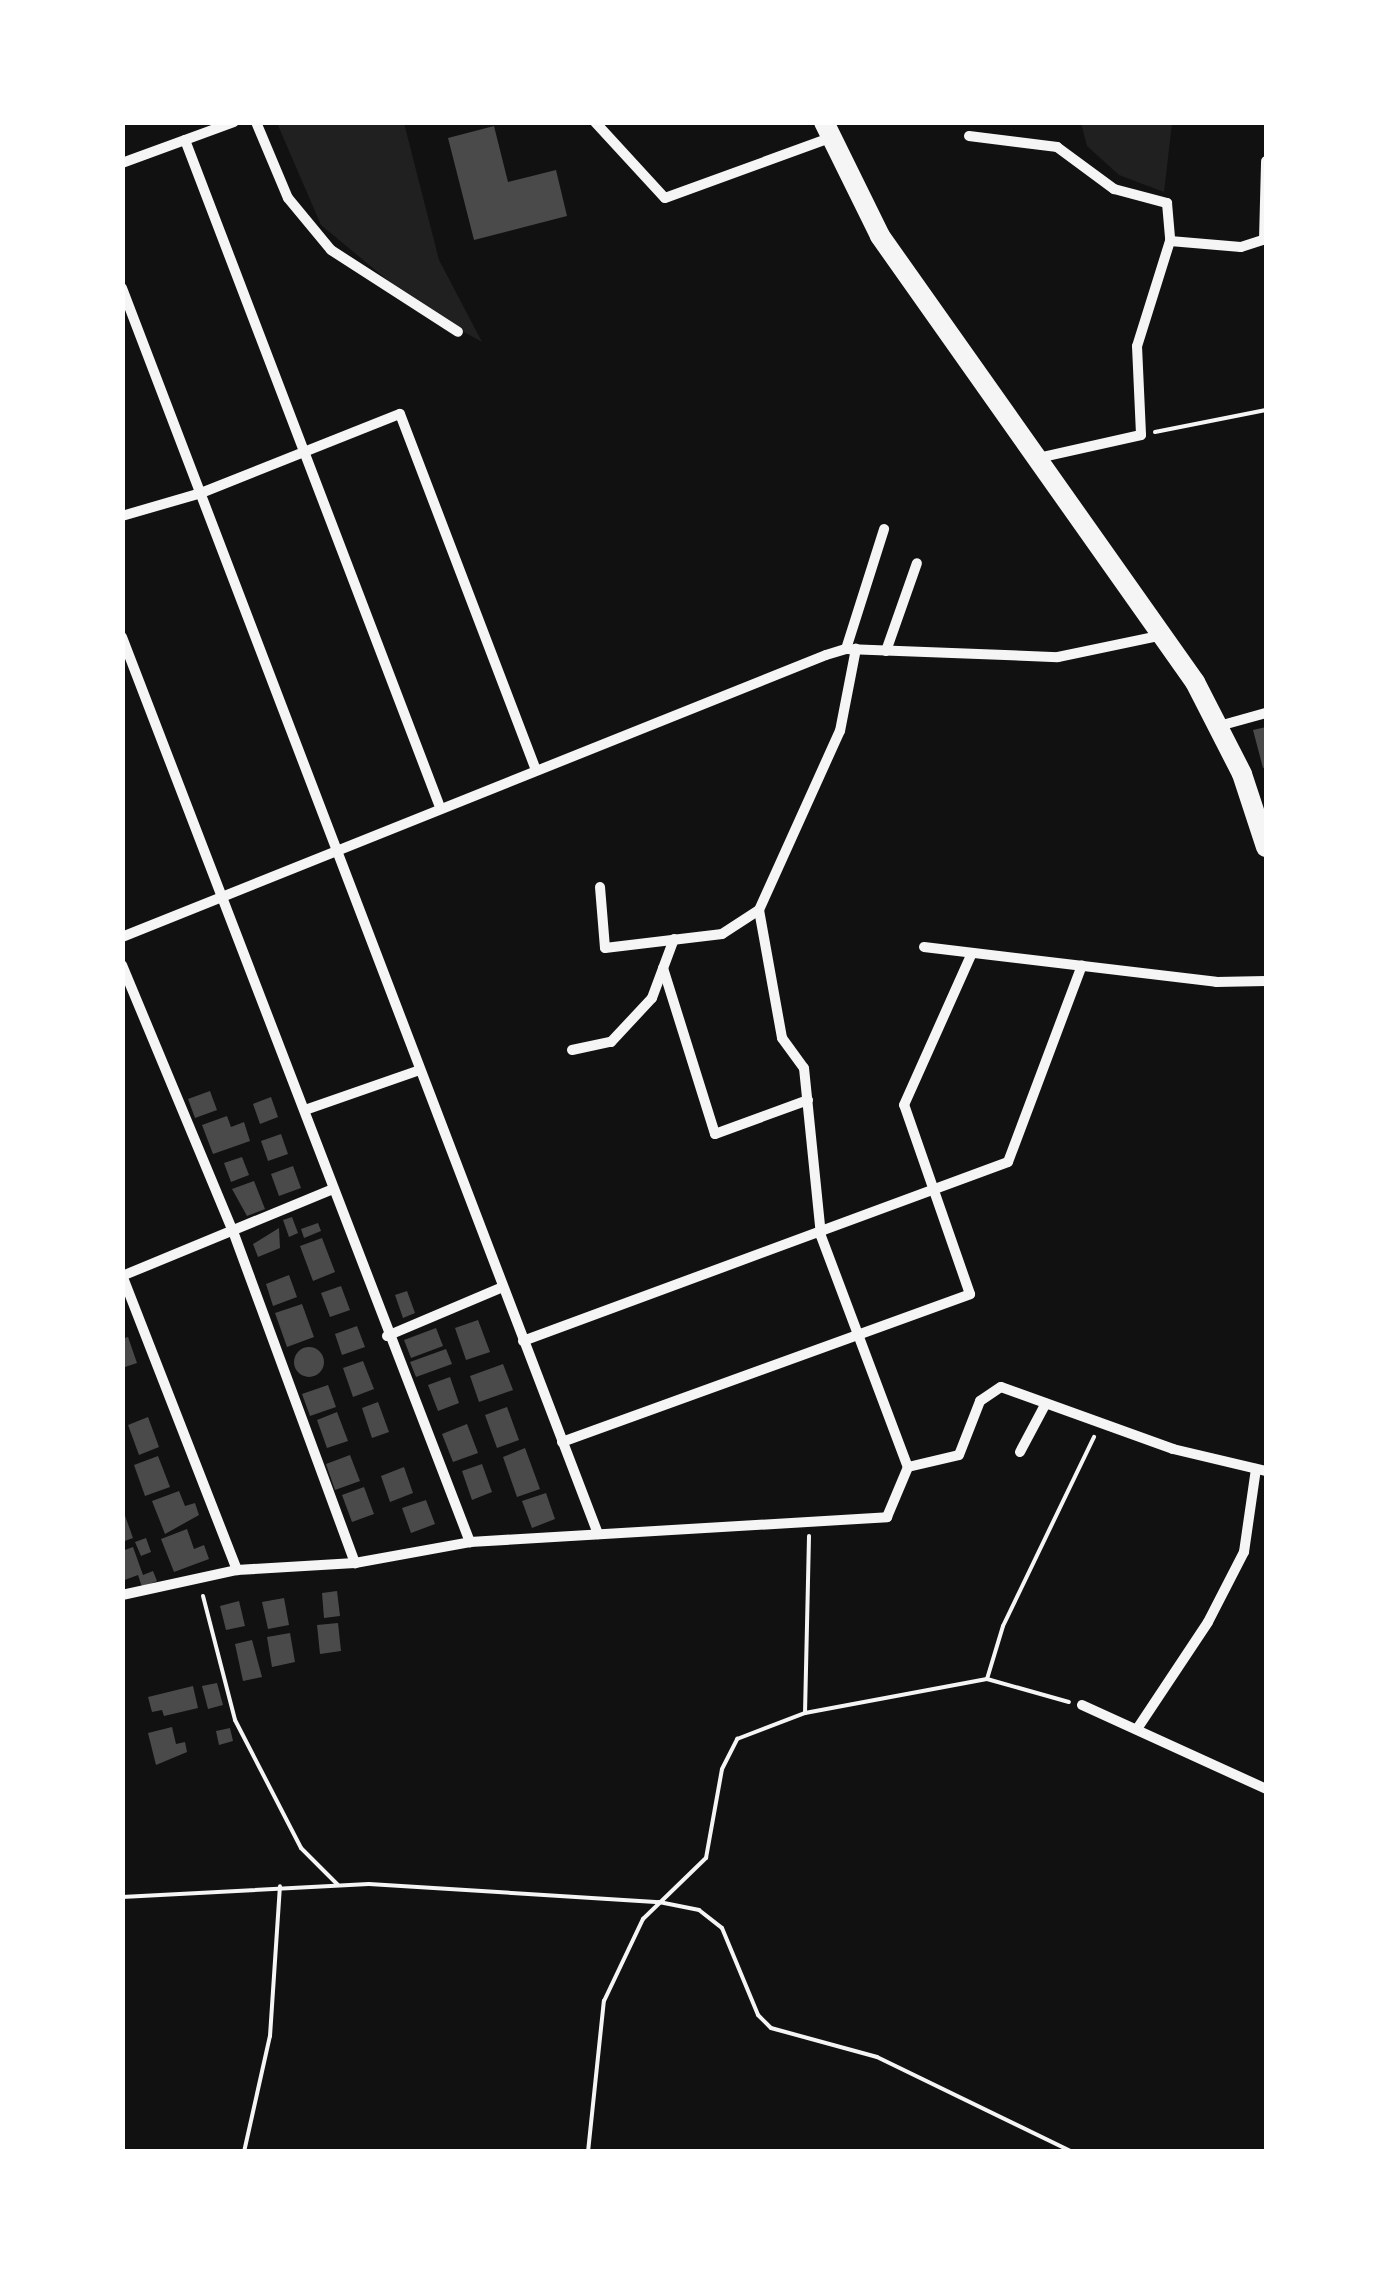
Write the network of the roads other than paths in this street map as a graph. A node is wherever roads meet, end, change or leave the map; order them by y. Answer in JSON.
{"nodes":[{"id":1,"x":234,"y":122,"type":"edge"},
{"id":2,"x":256,"y":122,"type":"edge"},
{"id":3,"x":595,"y":122,"type":"edge"},
{"id":4,"x":827,"y":130,"type":"edge"},
{"id":5,"x":969,"y":136,"type":"dead end"},
{"id":6,"x":185,"y":140,"type":"junction"},
{"id":7,"x":1266,"y":162,"type":"edge"},
{"id":8,"x":122,"y":163,"type":"edge"},
{"id":9,"x":1265,"y":240,"type":"edge"},
{"id":10,"x":1170,"y":241,"type":"junction"},
{"id":11,"x":122,"y":288,"type":"edge"},
{"id":12,"x":458,"y":332,"type":"dead end"},
{"id":13,"x":303,"y":450,"type":"junction"},
{"id":14,"x":1037,"y":458,"type":"junction"},
{"id":15,"x":200,"y":493,"type":"junction"},
{"id":16,"x":122,"y":516,"type":"edge"},
{"id":17,"x":884,"y":529,"type":"dead end"},
{"id":18,"x":917,"y":564,"type":"dead end"},
{"id":19,"x":1164,"y":634,"type":"junction"},
{"id":20,"x":122,"y":637,"type":"edge"},
{"id":21,"x":851,"y":649,"type":"junction"},
{"id":22,"x":886,"y":652,"type":"junction"},
{"id":23,"x":1266,"y":714,"type":"edge"},
{"id":24,"x":1220,"y":726,"type":"junction"},
{"id":25,"x":536,"y":770,"type":"junction"},
{"id":26,"x":440,"y":807,"type":"junction"},
{"id":27,"x":1266,"y":846,"type":"edge"},
{"id":28,"x":336,"y":848,"type":"junction"},
{"id":29,"x":600,"y":888,"type":"dead end"},
{"id":30,"x":220,"y":895,"type":"junction"},
{"id":31,"x":759,"y":910,"type":"junction"},
{"id":32,"x":122,"y":937,"type":"edge"},
{"id":33,"x":674,"y":939,"type":"junction"},
{"id":34,"x":924,"y":947,"type":"dead end"},
{"id":35,"x":971,"y":954,"type":"junction"},
{"id":36,"x":122,"y":965,"type":"edge"},
{"id":37,"x":1082,"y":966,"type":"junction"},
{"id":38,"x":663,"y":968,"type":"junction"},
{"id":39,"x":1266,"y":981,"type":"edge"},
{"id":40,"x":572,"y":1050,"type":"dead end"},
{"id":41,"x":420,"y":1070,"type":"junction"},
{"id":42,"x":808,"y":1100,"type":"junction"},
{"id":43,"x":305,"y":1110,"type":"junction"},
{"id":44,"x":333,"y":1189,"type":"junction"},
{"id":45,"x":930,"y":1192,"type":"junction"},
{"id":46,"x":234,"y":1234,"type":"junction"},
{"id":47,"x":821,"y":1236,"type":"junction"},
{"id":48,"x":122,"y":1276,"type":"edge"},
{"id":49,"x":503,"y":1288,"type":"junction"},
{"id":50,"x":861,"y":1335,"type":"junction"},
{"id":51,"x":388,"y":1336,"type":"junction"},
{"id":52,"x":523,"y":1342,"type":"junction"},
{"id":53,"x":1046,"y":1403,"type":"junction"},
{"id":54,"x":562,"y":1442,"type":"junction"},
{"id":55,"x":1020,"y":1452,"type":"dead end"},
{"id":56,"x":908,"y":1468,"type":"junction"},
{"id":57,"x":1261,"y":1470,"type":"edge"},
{"id":58,"x":598,"y":1534,"type":"junction"},
{"id":59,"x":470,"y":1542,"type":"junction"},
{"id":60,"x":355,"y":1563,"type":"junction"},
{"id":61,"x":237,"y":1570,"type":"junction"},
{"id":62,"x":122,"y":1596,"type":"edge"},
{"id":63,"x":1082,"y":1706,"type":"road end"},
{"id":64,"x":1138,"y":1729,"type":"junction"},
{"id":65,"x":1266,"y":1789,"type":"edge"}],
"edges":[{"from":1,"to":6,"type":"street"},
{"from":2,"to":12,"type":"street"},
{"from":3,"to":4,"type":"street"},
{"from":4,"to":14,"type":"highway"},
{"from":5,"to":10,"type":"street"},
{"from":6,"to":8,"type":"street"},
{"from":6,"to":13,"type":"street"},
{"from":7,"to":9,"type":"street"},
{"from":9,"to":10,"type":"street"},
{"from":10,"to":14,"type":"street"},
{"from":11,"to":15,"type":"street"},
{"from":13,"to":15,"type":"street"},
{"from":13,"to":25,"type":"street"},
{"from":13,"to":26,"type":"street"},
{"from":14,"to":19,"type":"highway"},
{"from":15,"to":16,"type":"street"},
{"from":15,"to":28,"type":"street"},
{"from":17,"to":21,"type":"street"},
{"from":18,"to":22,"type":"street"},
{"from":19,"to":22,"type":"street"},
{"from":19,"to":24,"type":"highway"},
{"from":20,"to":30,"type":"street"},
{"from":21,"to":22,"type":"street"},
{"from":21,"to":25,"type":"street"},
{"from":21,"to":31,"type":"street"},
{"from":23,"to":24,"type":"street"},
{"from":24,"to":27,"type":"highway"},
{"from":25,"to":26,"type":"street"},
{"from":26,"to":28,"type":"street"},
{"from":28,"to":30,"type":"street"},
{"from":28,"to":41,"type":"street"},
{"from":29,"to":33,"type":"street"},
{"from":30,"to":32,"type":"street"},
{"from":30,"to":43,"type":"street"},
{"from":31,"to":33,"type":"street"},
{"from":31,"to":42,"type":"street"},
{"from":33,"to":38,"type":"street"},
{"from":34,"to":35,"type":"street"},
{"from":35,"to":37,"type":"street"},
{"from":35,"to":45,"type":"street"},
{"from":36,"to":46,"type":"street"},
{"from":37,"to":39,"type":"street"},
{"from":37,"to":45,"type":"street"},
{"from":38,"to":40,"type":"street"},
{"from":38,"to":42,"type":"street"},
{"from":41,"to":43,"type":"street"},
{"from":41,"to":49,"type":"street"},
{"from":42,"to":47,"type":"street"},
{"from":43,"to":44,"type":"street"},
{"from":44,"to":46,"type":"street"},
{"from":44,"to":51,"type":"street"},
{"from":45,"to":47,"type":"street"},
{"from":45,"to":50,"type":"street"},
{"from":46,"to":48,"type":"street"},
{"from":46,"to":60,"type":"street"},
{"from":47,"to":50,"type":"street"},
{"from":47,"to":52,"type":"street"},
{"from":48,"to":61,"type":"street"},
{"from":49,"to":51,"type":"street"},
{"from":49,"to":52,"type":"street"},
{"from":50,"to":54,"type":"street"},
{"from":50,"to":56,"type":"street"},
{"from":51,"to":59,"type":"street"},
{"from":52,"to":54,"type":"street"},
{"from":53,"to":55,"type":"street"},
{"from":53,"to":56,"type":"street"},
{"from":53,"to":57,"type":"street"},
{"from":54,"to":58,"type":"street"},
{"from":56,"to":58,"type":"street"},
{"from":57,"to":64,"type":"street"},
{"from":58,"to":59,"type":"street"},
{"from":59,"to":60,"type":"street"},
{"from":60,"to":61,"type":"street"},
{"from":61,"to":62,"type":"street"},
{"from":63,"to":64,"type":"street"},
{"from":64,"to":65,"type":"street"}]}
